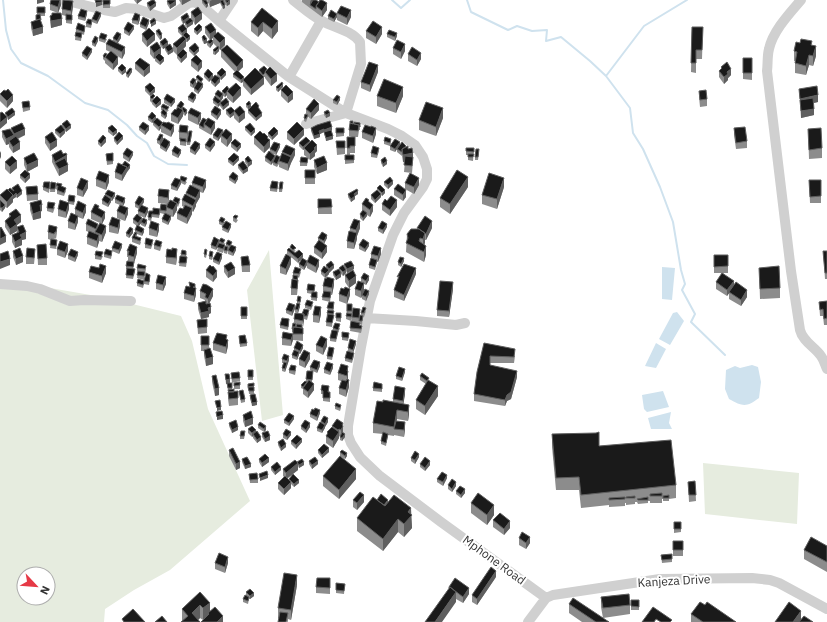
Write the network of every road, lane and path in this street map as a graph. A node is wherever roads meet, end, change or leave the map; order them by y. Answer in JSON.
{"nodes":[{"id":1,"x":63,"y":0,"type":"edge"},
{"id":2,"x":233,"y":0,"type":"edge"},
{"id":3,"x":293,"y":0,"type":"edge"},
{"id":4,"x":801,"y":0,"type":"edge"},
{"id":5,"x":201,"y":3,"type":"edge"},
{"id":6,"x":219,"y":20,"type":"junction"},
{"id":7,"x":321,"y":21,"type":"junction"},
{"id":8,"x":289,"y":77,"type":"junction"},
{"id":9,"x":346,"y":113,"type":"junction"},
{"id":10,"x":306,"y":124,"type":"dead end"},
{"id":11,"x":0,"y":284,"type":"edge"},
{"id":12,"x":131,"y":300,"type":"dead end"},
{"id":13,"x":366,"y":318,"type":"junction"},
{"id":14,"x":465,"y":323,"type":"dead end"},
{"id":15,"x":827,"y":369,"type":"edge"},
{"id":16,"x":546,"y":598,"type":"junction"},
{"id":17,"x":827,"y":609,"type":"edge"},
{"id":18,"x":528,"y":622,"type":"edge"}],
"edges":[{"from":1,"to":5,"type":"street"},
{"from":2,"to":6,"type":"street"},
{"from":3,"to":7,"type":"street"},
{"from":4,"to":15,"type":"street"},
{"from":5,"to":6,"type":"street","name":"Mphone Road"},
{"from":6,"to":8,"type":"street","name":"Mphone Road"},
{"from":7,"to":8,"type":"street"},
{"from":7,"to":9,"type":"street"},
{"from":8,"to":9,"type":"street","name":"Mphone Road"},
{"from":9,"to":10,"type":"street"},
{"from":9,"to":13,"type":"street","name":"Mphone Road"},
{"from":11,"to":12,"type":"street"},
{"from":13,"to":14,"type":"street"},
{"from":13,"to":16,"type":"street","name":"Mphone Road"},
{"from":16,"to":17,"type":"street","name":"Kanjeza Drive"},
{"from":16,"to":18,"type":"street"}]}
